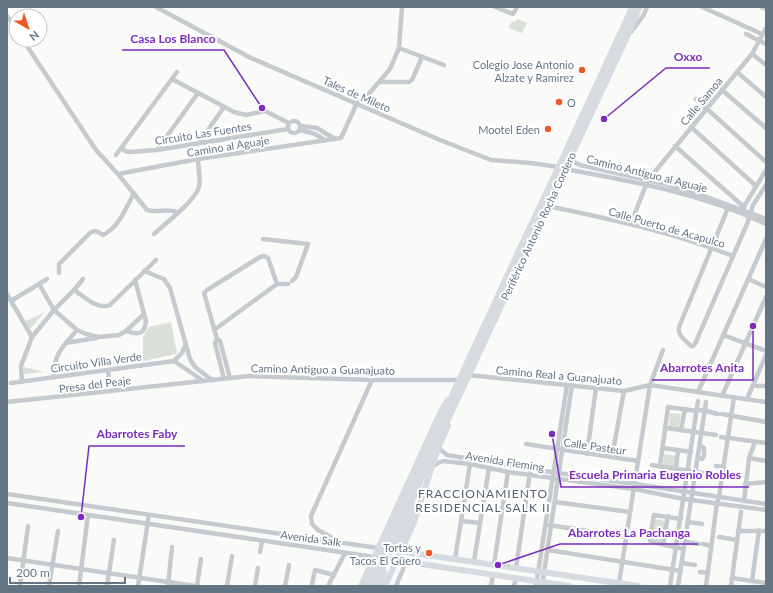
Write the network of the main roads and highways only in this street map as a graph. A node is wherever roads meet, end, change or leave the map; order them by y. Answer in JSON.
{"nodes":[{"id":1,"x":633,"y":7,"type":"edge"},
{"id":2,"x":639,"y":7,"type":"edge"},
{"id":3,"x":562,"y":168,"type":"junction"},
{"id":4,"x":458,"y":390,"type":"junction"},
{"id":5,"x":435,"y":445,"type":"junction"},
{"id":6,"x":426,"y":485,"type":"junction"},
{"id":7,"x":392,"y":518,"type":"junction"},
{"id":8,"x":378,"y":548,"type":"junction"},
{"id":9,"x":401,"y":551,"type":"junction"},
{"id":10,"x":374,"y":557,"type":"junction"},
{"id":11,"x":448,"y":557,"type":"junction"},
{"id":12,"x":397,"y":560,"type":"junction"},
{"id":13,"x":447,"y":568,"type":"junction"},
{"id":14,"x":367,"y":572,"type":"junction"},
{"id":15,"x":366,"y":583,"type":"edge"},
{"id":16,"x":539,"y":584,"type":"edge"},
{"id":17,"x":360,"y":586,"type":"edge"},
{"id":18,"x":374,"y":586,"type":"edge"},
{"id":19,"x":380,"y":586,"type":"edge"},
{"id":20,"x":385,"y":586,"type":"edge"},
{"id":21,"x":566,"y":586,"type":"edge"},
{"id":22,"x":569,"y":586,"type":"edge"},
{"id":23,"x":638,"y":586,"type":"edge"}],
"edges":[{"from":1,"to":3,"type":"highway","name":"Periférico Antonio Rocha Cordero"},
{"from":2,"to":3,"type":"highway","name":"Periférico Antonio Rocha Cordero"},
{"from":3,"to":4,"type":"highway","name":"Periférico Antonio Rocha Cordero"},
{"from":3,"to":4,"type":"highway","name":"Periférico Antonio Rocha Cordero"},
{"from":4,"to":5,"type":"highway","name":"Periférico Antonio Rocha Cordero"},
{"from":4,"to":7,"type":"main road"},
{"from":5,"to":6,"type":"main road"},
{"from":5,"to":15,"type":"highway"},
{"from":5,"to":18,"type":"highway"},
{"from":6,"to":7,"type":"main road"},
{"from":6,"to":9,"type":"main road"},
{"from":7,"to":8,"type":"main road"},
{"from":8,"to":9,"type":"main road","name":"Avenida Salk"},
{"from":8,"to":10,"type":"main road"},
{"from":9,"to":11,"type":"main road","name":"Avenida Salk"},
{"from":9,"to":12,"type":"main road"},
{"from":10,"to":12,"type":"main road","name":"Avenida Salk"},
{"from":10,"to":14,"type":"main road"},
{"from":11,"to":13,"type":"main road"},
{"from":11,"to":23,"type":"main road","name":"Avenida Salk"},
{"from":12,"to":13,"type":"main road","name":"Avenida Salk"},
{"from":12,"to":20,"type":"main road"},
{"from":13,"to":16,"type":"main road","name":"Avenida Salk"},
{"from":14,"to":15,"type":"main road"},
{"from":14,"to":19,"type":"main road"},
{"from":15,"to":17,"type":"main road"},
{"from":16,"to":21,"type":"main road","name":"Avenida Salk"},
{"from":21,"to":22,"type":"main road","name":"Avenida Salk"}]}
